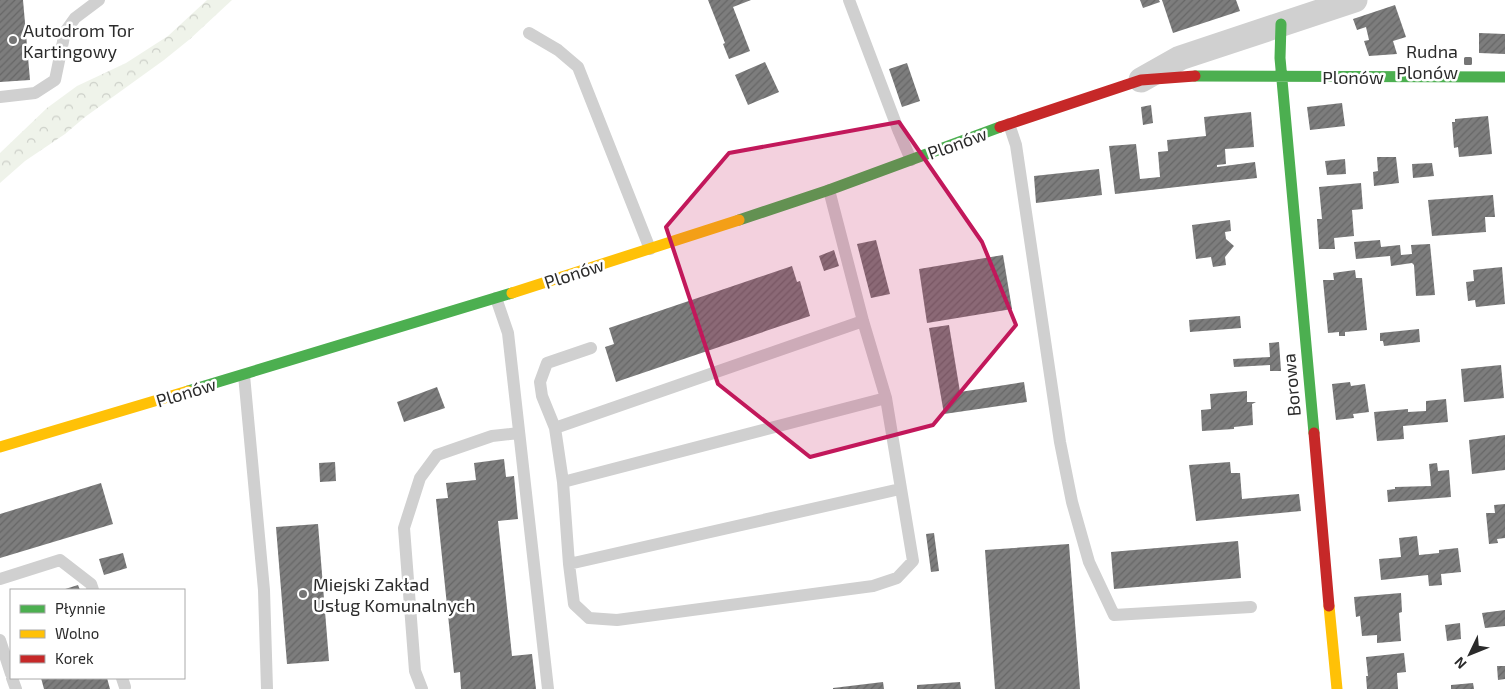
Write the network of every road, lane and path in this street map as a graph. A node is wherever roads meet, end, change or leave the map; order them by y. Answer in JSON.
{"nodes":[{"id":1,"x":99,"y":0,"type":"edge"},
{"id":2,"x":849,"y":0,"type":"edge"},
{"id":3,"x":1355,"y":0,"type":"edge"},
{"id":4,"x":1280,"y":24,"type":"junction"},
{"id":5,"x":530,"y":33,"type":"dead end"},
{"id":6,"x":1283,"y":77,"type":"junction"},
{"id":7,"x":1505,"y":77,"type":"edge"},
{"id":8,"x":1141,"y":80,"type":"junction"},
{"id":9,"x":0,"y":97,"type":"edge"},
{"id":10,"x":1009,"y":124,"type":"junction"},
{"id":11,"x":911,"y":160,"type":"junction"},
{"id":12,"x":829,"y":190,"type":"junction"},
{"id":13,"x":650,"y":249,"type":"junction"},
{"id":14,"x":496,"y":298,"type":"junction"},
{"id":15,"x":863,"y":321,"type":"junction"},
{"id":16,"x":591,"y":348,"type":"dead end"},
{"id":17,"x":244,"y":374,"type":"junction"},
{"id":18,"x":886,"y":398,"type":"junction"},
{"id":19,"x":555,"y":428,"type":"junction"},
{"id":20,"x":519,"y":433,"type":"junction"},
{"id":21,"x":0,"y":447,"type":"edge"},
{"id":22,"x":563,"y":482,"type":"junction"},
{"id":23,"x":900,"y":489,"type":"junction"},
{"id":24,"x":569,"y":564,"type":"junction"},
{"id":25,"x":0,"y":578,"type":"edge"},
{"id":26,"x":93,"y":589,"type":"edge"},
{"id":27,"x":1251,"y":608,"type":"dead end"},
{"id":28,"x":0,"y":640,"type":"edge"},
{"id":29,"x":10,"y":671,"type":"edge"},
{"id":30,"x":267,"y":689,"type":"edge"},
{"id":31,"x":422,"y":689,"type":"edge"},
{"id":32,"x":548,"y":689,"type":"edge"},
{"id":33,"x":1337,"y":689,"type":"edge"}],
"edges":[{"from":1,"to":9,"type":"lane"},
{"from":2,"to":11,"type":"lane"},
{"from":3,"to":4,"type":"street","name":"Plonów"},
{"from":4,"to":6,"type":"street","name":"Borowa"},
{"from":4,"to":8,"type":"street","name":"Plonów"},
{"from":5,"to":13,"type":"lane"},
{"from":6,"to":7,"type":"street","name":"Plonów"},
{"from":6,"to":8,"type":"street","name":"Plonów"},
{"from":6,"to":33,"type":"street","name":"Borowa"},
{"from":8,"to":10,"type":"street","name":"Plonów"},
{"from":10,"to":11,"type":"street","name":"Plonów"},
{"from":10,"to":27,"type":"lane"},
{"from":11,"to":12,"type":"street","name":"Plonów"},
{"from":12,"to":13,"type":"street","name":"Plonów"},
{"from":12,"to":15,"type":"lane"},
{"from":13,"to":14,"type":"street","name":"Plonów"},
{"from":14,"to":17,"type":"street","name":"Plonów"},
{"from":14,"to":20,"type":"lane"},
{"from":15,"to":18,"type":"lane"},
{"from":15,"to":19,"type":"lane"},
{"from":16,"to":19,"type":"lane"},
{"from":17,"to":21,"type":"street","name":"Plonów"},
{"from":17,"to":30,"type":"lane"},
{"from":18,"to":22,"type":"lane"},
{"from":18,"to":23,"type":"lane"},
{"from":19,"to":22,"type":"lane"},
{"from":20,"to":31,"type":"lane"},
{"from":20,"to":32,"type":"lane"},
{"from":22,"to":24,"type":"lane"},
{"from":23,"to":24,"type":"lane"},
{"from":23,"to":24,"type":"lane"},
{"from":25,"to":26,"type":"lane"},
{"from":28,"to":29,"type":"lane"}]}
